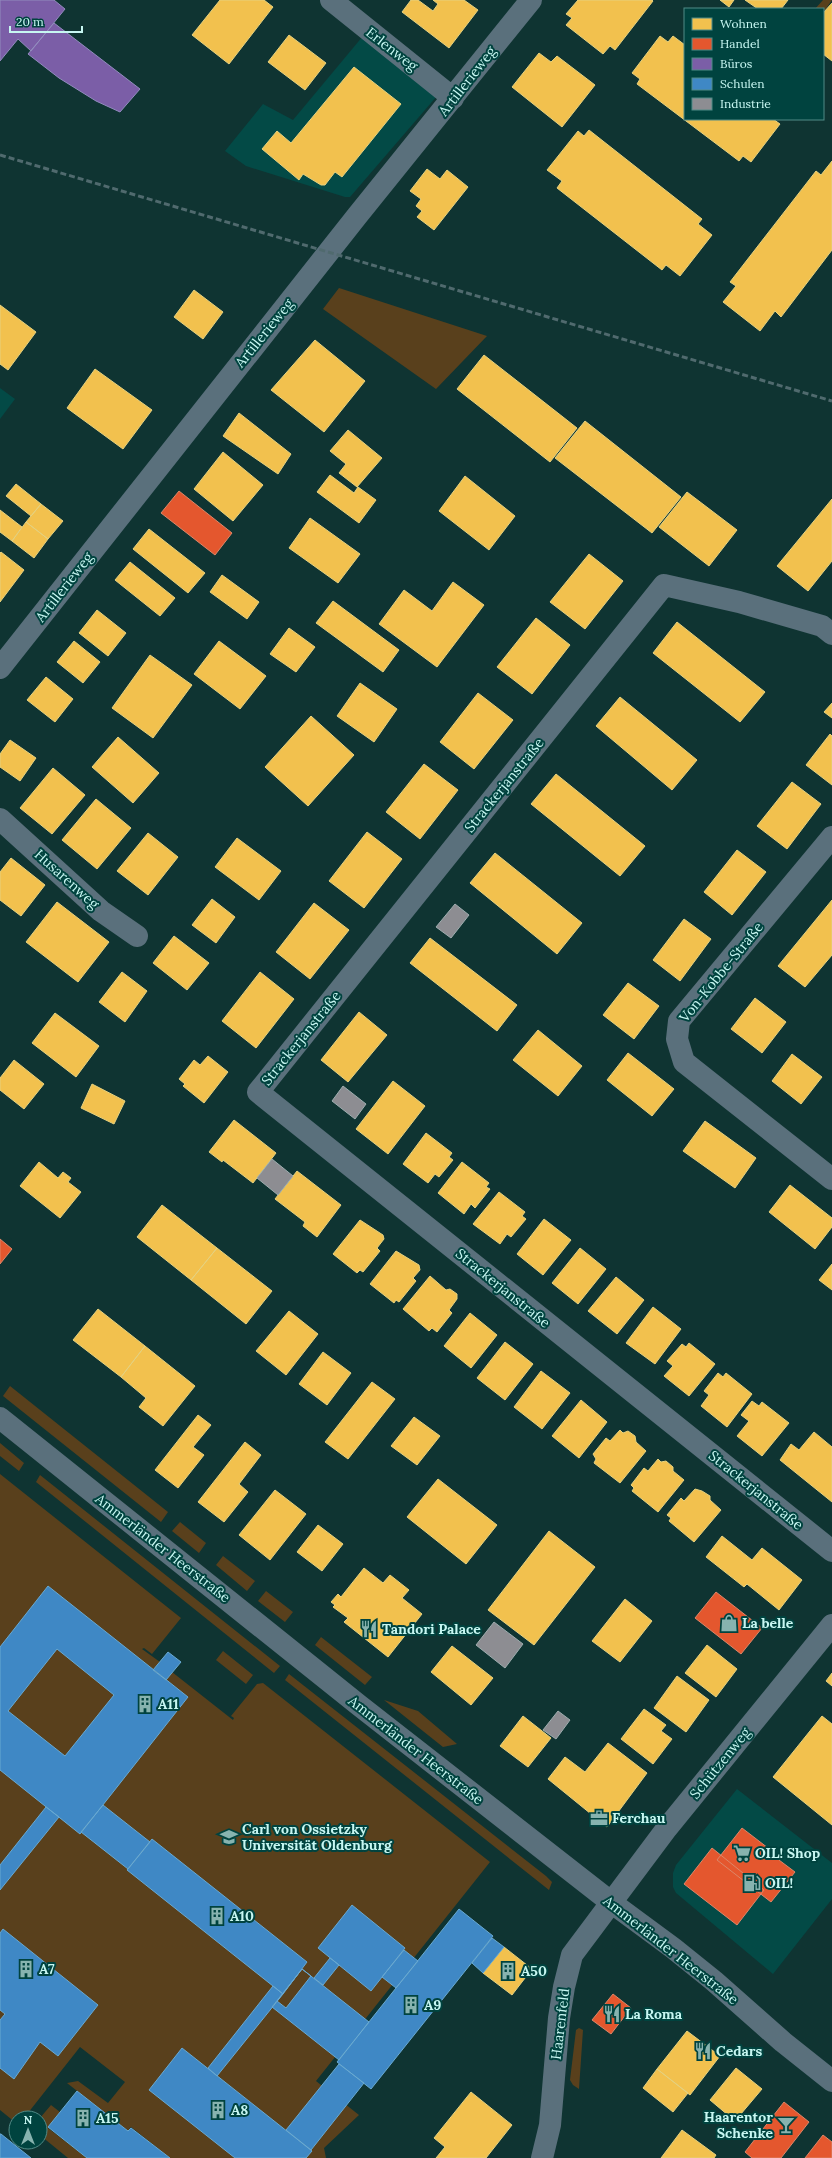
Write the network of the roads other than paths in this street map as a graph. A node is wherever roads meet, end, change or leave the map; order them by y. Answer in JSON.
{"nodes":[{"id":1,"x":331,"y":0,"type":"edge"},
{"id":2,"x":532,"y":0,"type":"edge"},
{"id":3,"x":453,"y":98,"type":"junction"},
{"id":4,"x":832,"y":634,"type":"edge"},
{"id":5,"x":0,"y":668,"type":"edge"},
{"id":6,"x":0,"y":819,"type":"edge"},
{"id":7,"x":832,"y":837,"type":"edge"},
{"id":8,"x":137,"y":936,"type":"dead end"},
{"id":9,"x":832,"y":1179,"type":"edge"},
{"id":10,"x":0,"y":1418,"type":"edge"},
{"id":11,"x":832,"y":1551,"type":"edge"},
{"id":12,"x":832,"y":1624,"type":"edge"},
{"id":13,"x":612,"y":1903,"type":"junction"},
{"id":14,"x":832,"y":2082,"type":"edge"},
{"id":15,"x":542,"y":2158,"type":"edge"}],
"edges":[{"from":1,"to":3,"type":"street","name":"Erlenweg"},
{"from":2,"to":3,"type":"street","name":"Artillerieweg"},
{"from":3,"to":5,"type":"street","name":"Artillerieweg"},
{"from":4,"to":11,"type":"street","name":"Strackerjanstraße"},
{"from":6,"to":8,"type":"street","name":"Husarenweg"},
{"from":7,"to":9,"type":"street","name":"Von-Kobbe-Straße"},
{"from":10,"to":13,"type":"street","name":"Ammerländer Heerstraße"},
{"from":12,"to":13,"type":"street","name":"Schützenweg"},
{"from":13,"to":14,"type":"street","name":"Ammerländer Heerstraße"},
{"from":13,"to":15,"type":"street","name":"Haarenfeld"}]}
